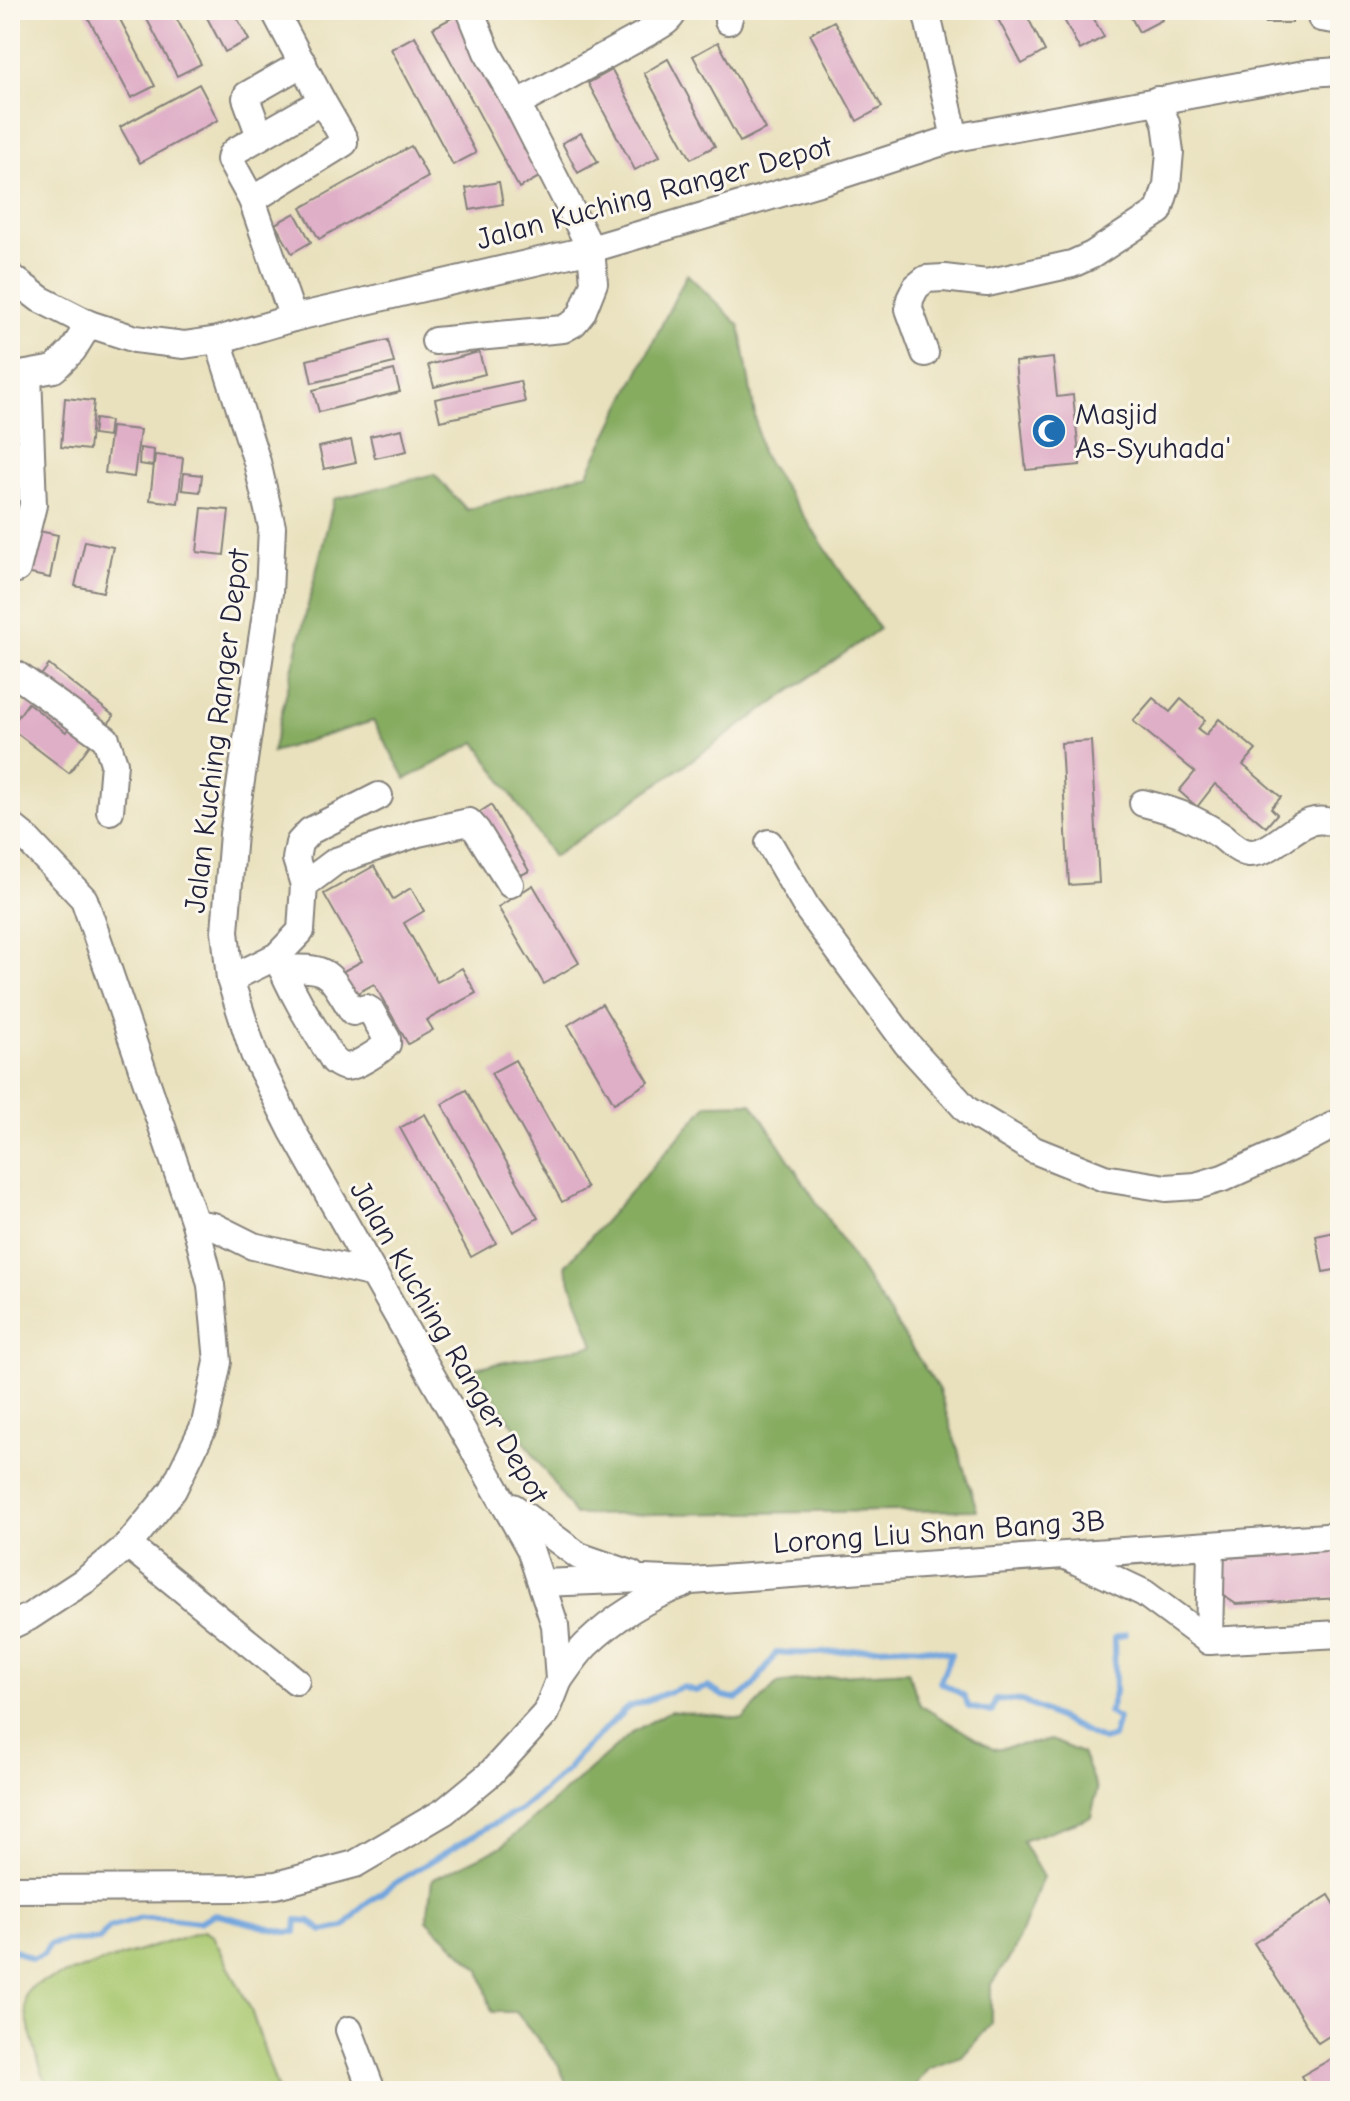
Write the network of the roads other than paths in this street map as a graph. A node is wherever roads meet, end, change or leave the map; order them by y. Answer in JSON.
{"nodes":[{"id":1,"x":274,"y":10,"type":"edge"},
{"id":2,"x":470,"y":10,"type":"edge"},
{"id":3,"x":674,"y":10,"type":"edge"},
{"id":4,"x":926,"y":10,"type":"edge"},
{"id":5,"x":1320,"y":10,"type":"edge"},
{"id":6,"x":1340,"y":21,"type":"edge"},
{"id":7,"x":303,"y":63,"type":"junction"},
{"id":8,"x":1340,"y":71,"type":"edge"},
{"id":9,"x":1157,"y":100,"type":"junction"},
{"id":10,"x":322,"y":101,"type":"junction"},
{"id":11,"x":517,"y":104,"type":"junction"},
{"id":12,"x":260,"y":136,"type":"junction"},
{"id":13,"x":955,"y":138,"type":"junction"},
{"id":14,"x":252,"y":200,"type":"junction"},
{"id":15,"x":591,"y":249,"type":"junction"},
{"id":16,"x":10,"y":276,"type":"edge"},
{"id":17,"x":293,"y":318,"type":"junction"},
{"id":18,"x":89,"y":324,"type":"junction"},
{"id":19,"x":218,"y":340,"type":"junction"},
{"id":20,"x":435,"y":341,"type":"dead end"},
{"id":21,"x":925,"y":353,"type":"dead end"},
{"id":22,"x":19,"y":375,"type":"edge"},
{"id":23,"x":17,"y":569,"type":"dead end"},
{"id":24,"x":10,"y":672,"type":"edge"},
{"id":25,"x":379,"y":796,"type":"dead end"},
{"id":26,"x":1143,"y":803,"type":"dead end"},
{"id":27,"x":110,"y":811,"type":"dead end"},
{"id":28,"x":10,"y":825,"type":"edge"},
{"id":29,"x":1340,"y":826,"type":"edge"},
{"id":30,"x":769,"y":843,"type":"dead end"},
{"id":31,"x":510,"y":884,"type":"dead end"},
{"id":32,"x":304,"y":885,"type":"junction"},
{"id":33,"x":279,"y":962,"type":"junction"},
{"id":34,"x":230,"y":979,"type":"junction"},
{"id":35,"x":353,"y":1012,"type":"junction"},
{"id":36,"x":317,"y":1032,"type":"junction"},
{"id":37,"x":1340,"y":1122,"type":"edge"},
{"id":38,"x":195,"y":1223,"type":"junction"},
{"id":39,"x":374,"y":1274,"type":"junction"},
{"id":40,"x":501,"y":1497,"type":"junction"},
{"id":41,"x":1340,"y":1536,"type":"edge"},
{"id":42,"x":128,"y":1545,"type":"junction"},
{"id":43,"x":1211,"y":1546,"type":"junction"},
{"id":44,"x":1064,"y":1556,"type":"junction"},
{"id":45,"x":644,"y":1579,"type":"junction"},
{"id":46,"x":691,"y":1581,"type":"junction"},
{"id":47,"x":542,"y":1583,"type":"junction"},
{"id":48,"x":10,"y":1626,"type":"edge"},
{"id":49,"x":1340,"y":1634,"type":"edge"},
{"id":50,"x":1209,"y":1641,"type":"junction"},
{"id":51,"x":559,"y":1680,"type":"junction"},
{"id":52,"x":296,"y":1681,"type":"dead end"},
{"id":53,"x":10,"y":1889,"type":"edge"},
{"id":54,"x":349,"y":2030,"type":"dead end"},
{"id":55,"x":372,"y":2091,"type":"edge"}],
"edges":[{"from":1,"to":7,"type":"street"},
{"from":2,"to":11,"type":"street"},
{"from":3,"to":11,"type":"street"},
{"from":4,"to":13,"type":"street"},
{"from":5,"to":6,"type":"street"},
{"from":7,"to":10,"type":"street"},
{"from":7,"to":12,"type":"street"},
{"from":8,"to":9,"type":"street","name":"Jalan Kuching Ranger Depot"},
{"from":9,"to":13,"type":"street","name":"Jalan Kuching Ranger Depot"},
{"from":9,"to":21,"type":"street"},
{"from":10,"to":12,"type":"street"},
{"from":10,"to":14,"type":"street"},
{"from":11,"to":15,"type":"street"},
{"from":12,"to":14,"type":"street"},
{"from":13,"to":15,"type":"street","name":"Jalan Kuching Ranger Depot"},
{"from":14,"to":17,"type":"street"},
{"from":15,"to":17,"type":"street","name":"Jalan Kuching Ranger Depot"},
{"from":15,"to":20,"type":"street"},
{"from":16,"to":18,"type":"street"},
{"from":17,"to":19,"type":"street","name":"Jalan Kuching Ranger Depot"},
{"from":18,"to":19,"type":"street"},
{"from":18,"to":22,"type":"street"},
{"from":19,"to":34,"type":"street","name":"Jalan Kuching Ranger Depot"},
{"from":22,"to":23,"type":"street"},
{"from":24,"to":27,"type":"street"},
{"from":25,"to":32,"type":"street"},
{"from":26,"to":29,"type":"street"},
{"from":28,"to":38,"type":"street"},
{"from":30,"to":37,"type":"street"},
{"from":31,"to":32,"type":"street"},
{"from":32,"to":33,"type":"street"},
{"from":33,"to":34,"type":"street"},
{"from":33,"to":35,"type":"street"},
{"from":33,"to":36,"type":"street"},
{"from":34,"to":39,"type":"street","name":"Jalan Kuching Ranger Depot"},
{"from":35,"to":36,"type":"street"},
{"from":35,"to":36,"type":"street"},
{"from":38,"to":39,"type":"street"},
{"from":38,"to":42,"type":"street"},
{"from":39,"to":40,"type":"street","name":"Jalan Kuching Ranger Depot"},
{"from":40,"to":45,"type":"street"},
{"from":40,"to":47,"type":"street","name":"Jalan Kuching Ranger Depot"},
{"from":41,"to":43,"type":"street","name":"Lorong Liu Shan Bang 3B"},
{"from":42,"to":48,"type":"street"},
{"from":42,"to":52,"type":"street"},
{"from":43,"to":44,"type":"street","name":"Lorong Liu Shan Bang 3B"},
{"from":43,"to":50,"type":"street"},
{"from":44,"to":46,"type":"street","name":"Lorong Liu Shan Bang 3B"},
{"from":44,"to":50,"type":"street"},
{"from":45,"to":46,"type":"street","name":"Lorong Liu Shan Bang 3B"},
{"from":45,"to":47,"type":"street","name":"Lorong Liu Shan Bang 3B"},
{"from":46,"to":51,"type":"street"},
{"from":47,"to":51,"type":"street","name":"Jalan Kuching Ranger Depot"},
{"from":49,"to":50,"type":"street"},
{"from":51,"to":53,"type":"street","name":"Jalan Kuching Ranger Depot"},
{"from":54,"to":55,"type":"street"}]}
